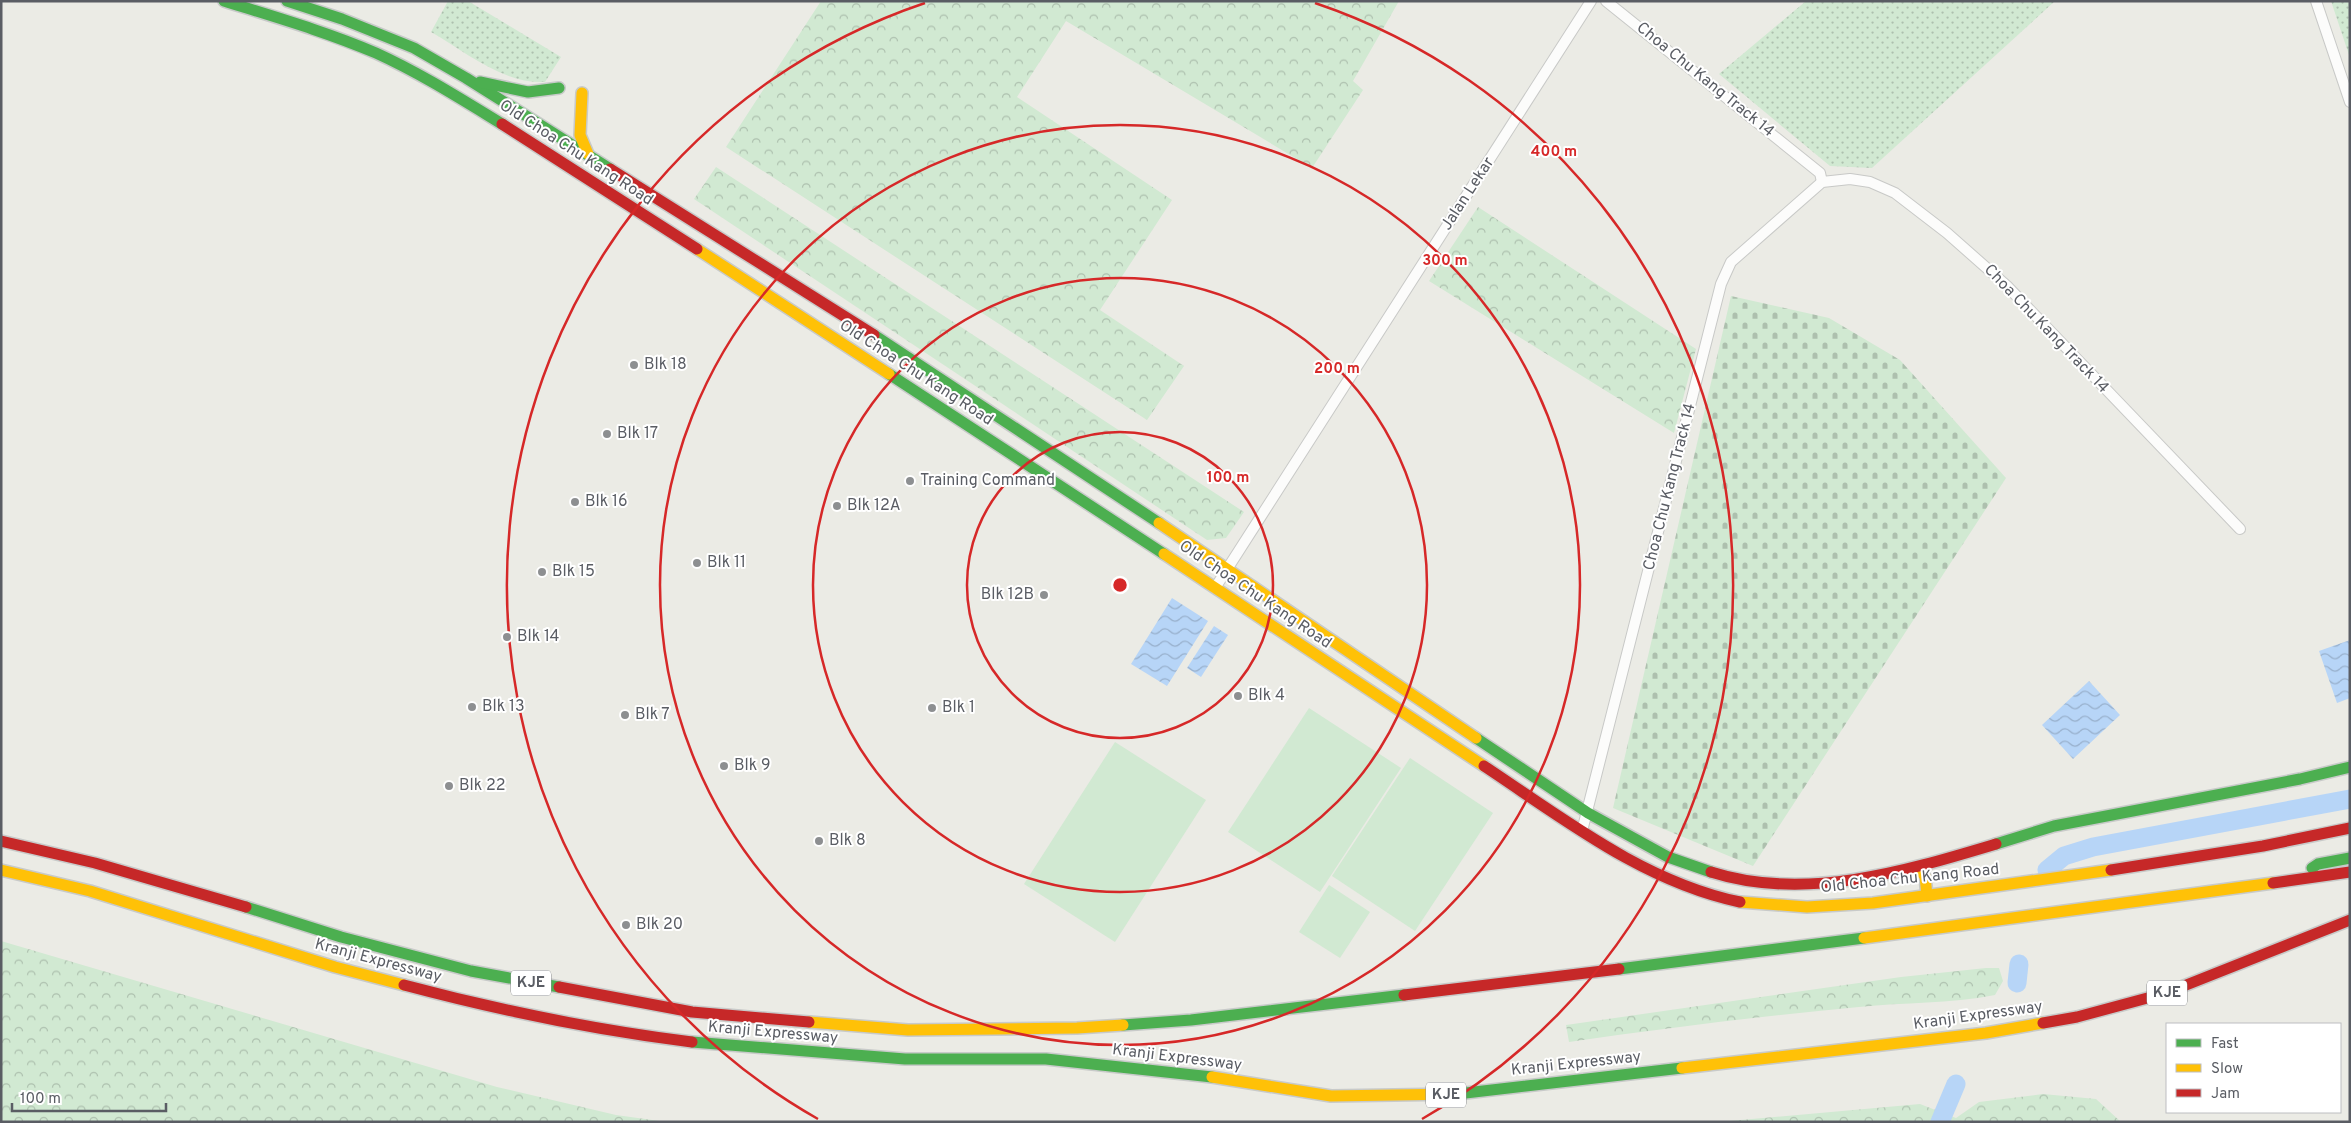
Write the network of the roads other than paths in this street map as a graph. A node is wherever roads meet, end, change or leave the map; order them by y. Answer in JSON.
{"nodes":[{"id":1,"x":224,"y":1,"type":"edge"},
{"id":2,"x":287,"y":1,"type":"edge"},
{"id":3,"x":1591,"y":1,"type":"edge"},
{"id":4,"x":1606,"y":1,"type":"edge"},
{"id":5,"x":2316,"y":1,"type":"edge"},
{"id":6,"x":466,"y":78,"type":"junction"},
{"id":7,"x":559,"y":88,"type":"dead end"},
{"id":8,"x":582,"y":93,"type":"dead end"},
{"id":9,"x":2350,"y":102,"type":"edge"},
{"id":10,"x":588,"y":154,"type":"junction"},
{"id":11,"x":1822,"y":182,"type":"junction"},
{"id":12,"x":899,"y":351,"type":"junction"},
{"id":13,"x":898,"y":380,"type":"junction"},
{"id":14,"x":2240,"y":529,"type":"dead end"},
{"id":15,"x":1228,"y":568,"type":"junction"},
{"id":16,"x":1215,"y":588,"type":"junction"},
{"id":17,"x":2350,"y":767,"type":"edge"},
{"id":18,"x":1588,"y":813,"type":"junction"},
{"id":19,"x":2350,"y":828,"type":"edge"},
{"id":20,"x":1582,"y":831,"type":"junction"},
{"id":21,"x":1,"y":841,"type":"edge"},
{"id":22,"x":2350,"y":858,"type":"edge"},
{"id":23,"x":1916,"y":868,"type":"junction"},
{"id":24,"x":1,"y":870,"type":"edge"},
{"id":25,"x":2350,"y":872,"type":"edge"},
{"id":26,"x":2297,"y":879,"type":"junction"},
{"id":27,"x":1927,"y":896,"type":"junction"},
{"id":28,"x":2346,"y":923,"type":"edge"}],
"edges":[{"from":1,"to":13,"type":"main road","name":"Old Choa Chu Kang Road"},
{"from":2,"to":6,"type":"main road","name":"Old Choa Chu Kang Road"},
{"from":3,"to":15,"type":"street","name":"Jalan Lekar"},
{"from":4,"to":11,"type":"street","name":"Choa Chu Kang Track 14"},
{"from":5,"to":9,"type":"street"},
{"from":6,"to":7,"type":"main road"},
{"from":6,"to":10,"type":"main road","name":"Old Choa Chu Kang Road"},
{"from":8,"to":10,"type":"main road"},
{"from":10,"to":12,"type":"main road","name":"Old Choa Chu Kang Road"},
{"from":11,"to":14,"type":"street","name":"Choa Chu Kang Track 14"},
{"from":11,"to":18,"type":"street","name":"Choa Chu Kang Track 14"},
{"from":12,"to":13,"type":"main road"},
{"from":12,"to":15,"type":"main road","name":"Old Choa Chu Kang Road"},
{"from":13,"to":16,"type":"main road","name":"Old Choa Chu Kang Road"},
{"from":15,"to":16,"type":"street","name":"Jalan Lekar"},
{"from":15,"to":18,"type":"main road","name":"Old Choa Chu Kang Road"},
{"from":16,"to":20,"type":"main road","name":"Old Choa Chu Kang Road"},
{"from":17,"to":23,"type":"main road","name":"Old Choa Chu Kang Road"},
{"from":18,"to":20,"type":"street","name":"Choa Chu Kang Track 14"},
{"from":18,"to":23,"type":"main road","name":"Old Choa Chu Kang Road"},
{"from":19,"to":27,"type":"main road","name":"Old Choa Chu Kang Road"},
{"from":20,"to":27,"type":"main road","name":"Old Choa Chu Kang Road"},
{"from":21,"to":26,"type":"main road","name":"Kranji Expressway","number":"KJE"},
{"from":22,"to":26,"type":"main road"},
{"from":23,"to":27,"type":"main road"},
{"from":24,"to":28,"type":"main road","name":"Kranji Expressway","number":"KJE"},
{"from":25,"to":26,"type":"main road","name":"Kranji Expressway","number":"KJE"}]}
